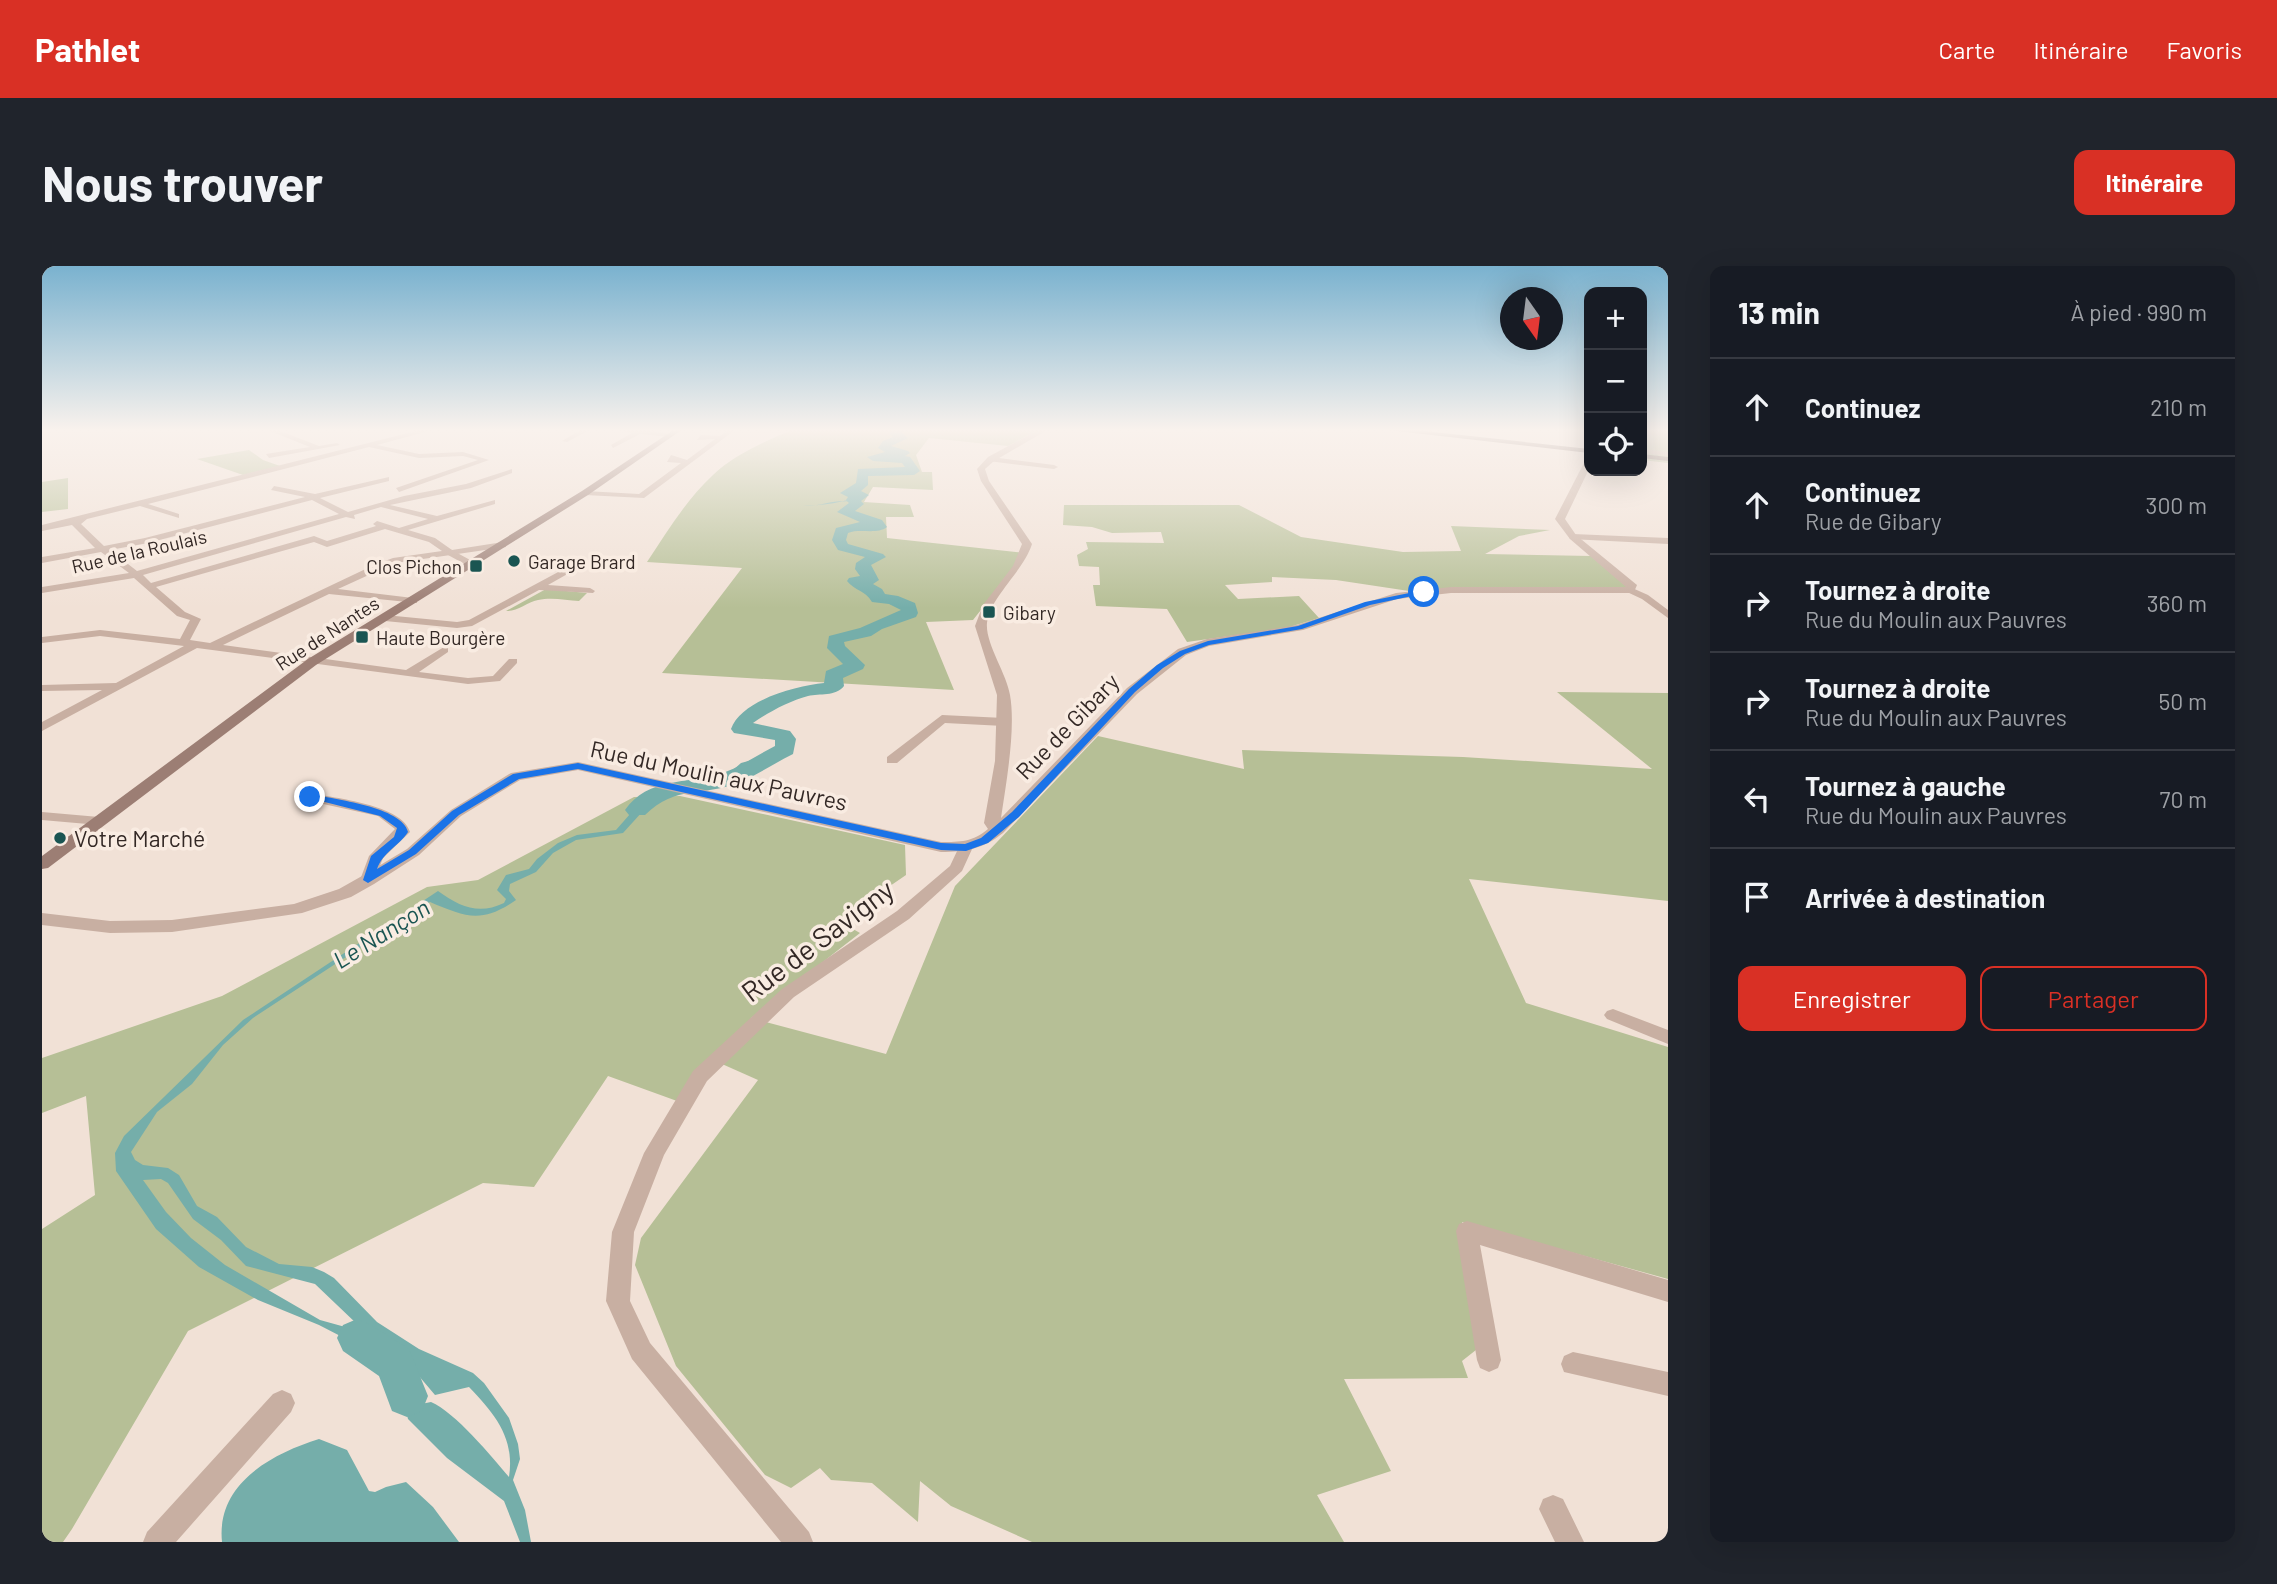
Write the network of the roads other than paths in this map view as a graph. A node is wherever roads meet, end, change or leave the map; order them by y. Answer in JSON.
{"nodes":[{"id":1,"x":202,"y":489,"type":"edge"},
{"id":2,"x":276,"y":489,"type":"edge"},
{"id":3,"x":348,"y":489,"type":"edge"},
{"id":4,"x":407,"y":489,"type":"edge"},
{"id":5,"x":454,"y":489,"type":"edge"},
{"id":6,"x":592,"y":489,"type":"edge"},
{"id":7,"x":652,"y":489,"type":"edge"},
{"id":8,"x":991,"y":489,"type":"edge"},
{"id":9,"x":1575,"y":489,"type":"edge"},
{"id":10,"x":585,"y":493,"type":"junction"},
{"id":11,"x":314,"y":497,"type":"junction"},
{"id":12,"x":244,"y":502,"type":"dead end"},
{"id":13,"x":492,"y":502,"type":"dead end"},
{"id":14,"x":142,"y":504,"type":"junction"},
{"id":15,"x":382,"y":505,"type":"junction"},
{"id":16,"x":269,"y":508,"type":"junction"},
{"id":17,"x":343,"y":512,"type":"junction"},
{"id":18,"x":176,"y":516,"type":"dead end"},
{"id":19,"x":434,"y":519,"type":"junction"},
{"id":20,"x":75,"y":521,"type":"junction"},
{"id":21,"x":386,"y":526,"type":"junction"},
{"id":22,"x":42,"y":528,"type":"edge"},
{"id":23,"x":401,"y":530,"type":"junction"},
{"id":24,"x":1573,"y":537,"type":"junction"},
{"id":25,"x":1668,"y":541,"type":"edge"},
{"id":26,"x":503,"y":545,"type":"junction"},
{"id":27,"x":103,"y":549,"type":"junction"},
{"id":28,"x":449,"y":552,"type":"junction"},
{"id":29,"x":42,"y":560,"type":"edge"},
{"id":30,"x":471,"y":564,"type":"junction"},
{"id":31,"x":575,"y":566,"type":"dead end"},
{"id":32,"x":134,"y":575,"type":"junction"},
{"id":33,"x":150,"y":586,"type":"junction"},
{"id":34,"x":539,"y":587,"type":"junction"},
{"id":35,"x":42,"y":590,"type":"edge"},
{"id":36,"x":1630,"y":590,"type":"junction"},
{"id":37,"x":327,"y":591,"type":"junction"},
{"id":38,"x":590,"y":591,"type":"dead end"},
{"id":39,"x":414,"y":601,"type":"junction"},
{"id":40,"x":1668,"y":615,"type":"edge"},
{"id":41,"x":385,"y":618,"type":"junction"},
{"id":42,"x":42,"y":640,"type":"edge"},
{"id":43,"x":188,"y":644,"type":"junction"},
{"id":44,"x":209,"y":648,"type":"junction"},
{"id":45,"x":444,"y":650,"type":"dead end"},
{"id":46,"x":513,"y":661,"type":"dead end"},
{"id":47,"x":312,"y":662,"type":"junction"},
{"id":48,"x":408,"y":674,"type":"junction"},
{"id":49,"x":118,"y":686,"type":"junction"},
{"id":50,"x":42,"y":688,"type":"edge"},
{"id":51,"x":1004,"y":722,"type":"junction"},
{"id":52,"x":42,"y":727,"type":"edge"},
{"id":53,"x":892,"y":760,"type":"dead end"},
{"id":54,"x":310,"y":797,"type":"dead end"},
{"id":55,"x":42,"y":816,"type":"edge"},
{"id":56,"x":99,"y":821,"type":"junction"},
{"id":57,"x":997,"y":830,"type":"junction"},
{"id":58,"x":966,"y":847,"type":"junction"},
{"id":59,"x":42,"y":864,"type":"edge"},
{"id":60,"x":368,"y":880,"type":"junction"},
{"id":61,"x":42,"y":919,"type":"edge"},
{"id":62,"x":1613,"y":1014,"type":"dead end"},
{"id":63,"x":1668,"y":1037,"type":"edge"},
{"id":64,"x":1668,"y":1291,"type":"edge"},
{"id":65,"x":1489,"y":1360,"type":"dead end"},
{"id":66,"x":1573,"y":1364,"type":"dead end"},
{"id":67,"x":1668,"y":1384,"type":"edge"},
{"id":68,"x":282,"y":1403,"type":"dead end"},
{"id":69,"x":1553,"y":1509,"type":"dead end"},
{"id":70,"x":157,"y":1542,"type":"edge"},
{"id":71,"x":799,"y":1542,"type":"edge"},
{"id":72,"x":1570,"y":1542,"type":"edge"}],
"edges":[{"from":1,"to":14,"type":"street"},
{"from":2,"to":11,"type":"street"},
{"from":3,"to":11,"type":"street"},
{"from":4,"to":17,"type":"street"},
{"from":5,"to":15,"type":"street","name":"Rue de la Roulais"},
{"from":6,"to":10,"type":"main road","name":"Rue de Nantes"},
{"from":7,"to":10,"type":"street"},
{"from":8,"to":51,"type":"street"},
{"from":9,"to":24,"type":"street"},
{"from":10,"to":26,"type":"main road","name":"Rue de Nantes"},
{"from":11,"to":16,"type":"street"},
{"from":11,"to":17,"type":"street"},
{"from":12,"to":16,"type":"street"},
{"from":13,"to":19,"type":"street"},
{"from":14,"to":18,"type":"street"},
{"from":14,"to":20,"type":"street"},
{"from":15,"to":17,"type":"street","name":"Rue de la Roulais"},
{"from":15,"to":19,"type":"street"},
{"from":16,"to":27,"type":"street"},
{"from":17,"to":21,"type":"street"},
{"from":17,"to":32,"type":"street","name":"Rue de la Roulais"},
{"from":19,"to":23,"type":"street"},
{"from":20,"to":22,"type":"street"},
{"from":20,"to":27,"type":"street"},
{"from":21,"to":23,"type":"street"},
{"from":21,"to":33,"type":"street"},
{"from":23,"to":28,"type":"street"},
{"from":24,"to":25,"type":"street"},
{"from":24,"to":36,"type":"street"},
{"from":26,"to":28,"type":"street"},
{"from":26,"to":30,"type":"main road","name":"Rue de Nantes"},
{"from":27,"to":29,"type":"street"},
{"from":27,"to":32,"type":"street"},
{"from":28,"to":30,"type":"street"},
{"from":28,"to":37,"type":"street"},
{"from":30,"to":39,"type":"main road","name":"Rue de Nantes"},
{"from":31,"to":34,"type":"street"},
{"from":32,"to":33,"type":"street"},
{"from":32,"to":35,"type":"street","name":"Rue de la Roulais"},
{"from":33,"to":43,"type":"street"},
{"from":34,"to":38,"type":"street"},
{"from":34,"to":41,"type":"street"},
{"from":36,"to":40,"type":"street"},
{"from":36,"to":57,"type":"street","name":"Rue de Gibary"},
{"from":37,"to":39,"type":"street"},
{"from":37,"to":44,"type":"street"},
{"from":39,"to":41,"type":"main road","name":"Rue de Nantes"},
{"from":41,"to":47,"type":"main road","name":"Rue de Nantes"},
{"from":42,"to":43,"type":"street"},
{"from":43,"to":44,"type":"street"},
{"from":43,"to":49,"type":"street"},
{"from":44,"to":47,"type":"street"},
{"from":45,"to":48,"type":"street"},
{"from":46,"to":48,"type":"street"},
{"from":47,"to":48,"type":"street"},
{"from":47,"to":56,"type":"main road","name":"Rue de Nantes"},
{"from":49,"to":50,"type":"street"},
{"from":49,"to":52,"type":"street"},
{"from":51,"to":53,"type":"street"},
{"from":51,"to":57,"type":"street"},
{"from":54,"to":60,"type":"street"},
{"from":55,"to":56,"type":"street"},
{"from":56,"to":59,"type":"main road","name":"Rue de Nantes"},
{"from":57,"to":58,"type":"street","name":"Rue de Gibary"},
{"from":58,"to":60,"type":"street","name":"Rue du Moulin aux Pauvres"},
{"from":58,"to":71,"type":"street","name":"Rue de Savigny"},
{"from":60,"to":61,"type":"street","name":"Rue du Moulin aux Pauvres"},
{"from":62,"to":63,"type":"street"},
{"from":64,"to":65,"type":"street"},
{"from":66,"to":67,"type":"street"},
{"from":68,"to":70,"type":"street"},
{"from":69,"to":72,"type":"street"}]}
